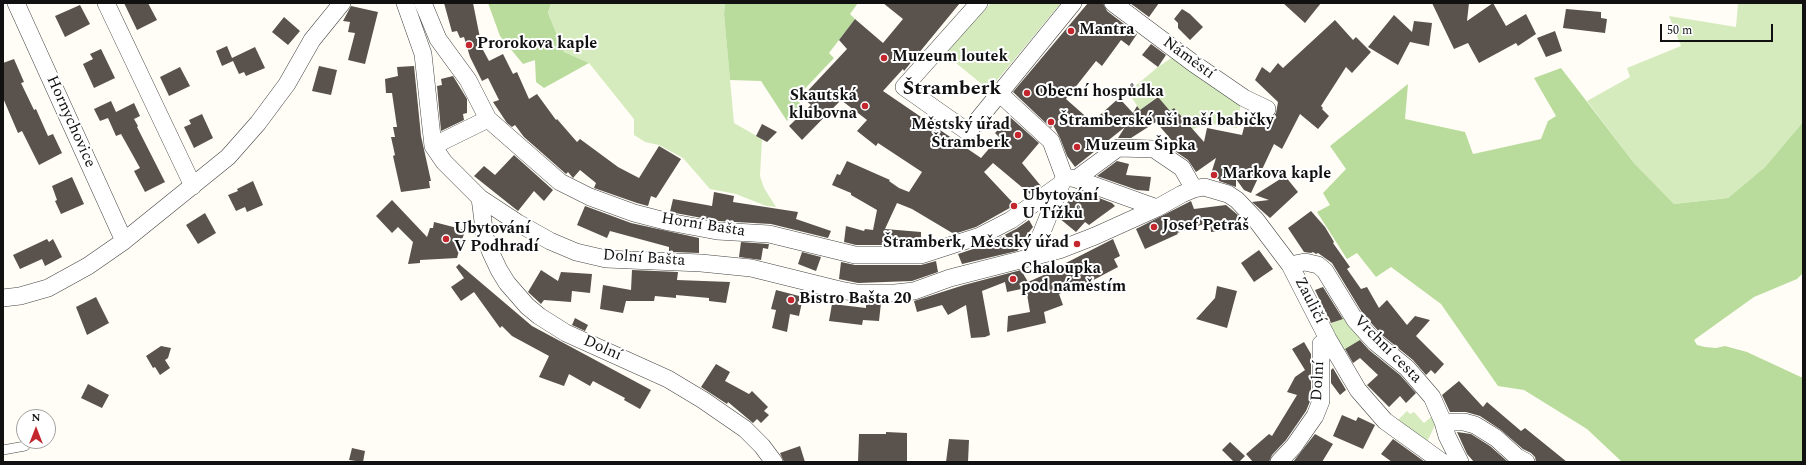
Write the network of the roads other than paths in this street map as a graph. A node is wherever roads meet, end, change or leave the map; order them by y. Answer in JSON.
{"nodes":[{"id":1,"x":16,"y":3,"type":"edge"},
{"id":2,"x":106,"y":3,"type":"edge"},
{"id":3,"x":342,"y":3,"type":"edge"},
{"id":4,"x":405,"y":3,"type":"edge"},
{"id":5,"x":422,"y":3,"type":"edge"},
{"id":6,"x":979,"y":3,"type":"edge"},
{"id":7,"x":1073,"y":3,"type":"edge"},
{"id":8,"x":1113,"y":3,"type":"edge"},
{"id":9,"x":999,"y":93,"type":"junction"},
{"id":10,"x":1267,"y":109,"type":"dead end"},
{"id":11,"x":488,"y":119,"type":"junction"},
{"id":12,"x":432,"y":146,"type":"junction"},
{"id":13,"x":1067,"y":180,"type":"junction"},
{"id":14,"x":192,"y":186,"type":"junction"},
{"id":15,"x":1194,"y":189,"type":"junction"},
{"id":16,"x":480,"y":198,"type":"junction"},
{"id":17,"x":1157,"y":208,"type":"junction"},
{"id":18,"x":124,"y":241,"type":"junction"},
{"id":19,"x":1032,"y":257,"type":"junction"},
{"id":20,"x":1290,"y":265,"type":"junction"},
{"id":21,"x":3,"y":298,"type":"edge"},
{"id":22,"x":1328,"y":339,"type":"junction"},
{"id":23,"x":1444,"y":422,"type":"junction"},
{"id":24,"x":16,"y":448,"type":"edge"},
{"id":25,"x":3,"y":450,"type":"edge"},
{"id":26,"x":774,"y":462,"type":"edge"},
{"id":27,"x":1279,"y":462,"type":"edge"},
{"id":28,"x":1442,"y":462,"type":"edge"},
{"id":29,"x":1460,"y":462,"type":"edge"},
{"id":30,"x":1526,"y":462,"type":"edge"}],
"edges":[{"from":1,"to":18,"type":"street","name":"Hornychovice"},
{"from":2,"to":14,"type":"street"},
{"from":3,"to":14,"type":"street"},
{"from":4,"to":12,"type":"street"},
{"from":5,"to":11,"type":"street","name":"Horní Bašta"},
{"from":6,"to":9,"type":"street"},
{"from":7,"to":9,"type":"street"},
{"from":8,"to":10,"type":"street","name":"Náměstí"},
{"from":9,"to":13,"type":"street"},
{"from":11,"to":12,"type":"street"},
{"from":11,"to":13,"type":"street","name":"Horní Bašta"},
{"from":12,"to":16,"type":"street","name":"Dolní Bašta"},
{"from":13,"to":15,"type":"street","name":"Horní Bašta"},
{"from":13,"to":17,"type":"street"},
{"from":13,"to":19,"type":"street"},
{"from":14,"to":18,"type":"street"},
{"from":15,"to":17,"type":"street","name":"Zauličí"},
{"from":15,"to":20,"type":"street","name":"Zauličí"},
{"from":16,"to":19,"type":"street","name":"Dolní Bašta"},
{"from":16,"to":26,"type":"street","name":"Dolní"},
{"from":17,"to":19,"type":"street","name":"Zauličí"},
{"from":18,"to":21,"type":"street"},
{"from":20,"to":22,"type":"street","name":"Zauličí"},
{"from":20,"to":23,"type":"street","name":"Vrchní cesta"},
{"from":22,"to":27,"type":"street","name":"Dolní"},
{"from":22,"to":28,"type":"street","name":"Zauličí"},
{"from":23,"to":29,"type":"street","name":"Vrchní cesta"},
{"from":23,"to":30,"type":"street"},
{"from":24,"to":25,"type":"lane"}]}
